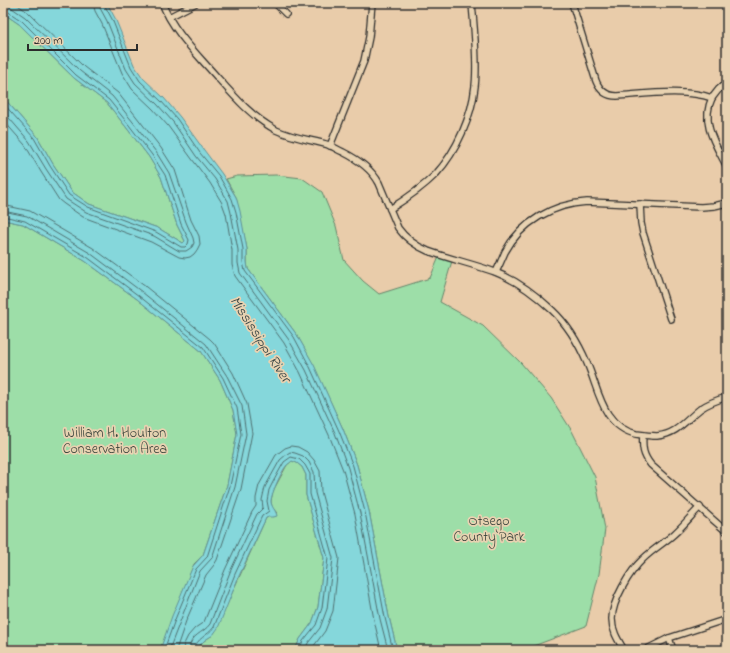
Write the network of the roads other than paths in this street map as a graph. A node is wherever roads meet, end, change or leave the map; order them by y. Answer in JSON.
{"nodes":[{"id":1,"x":162,"y":3,"type":"edge"},
{"id":2,"x":196,"y":3,"type":"edge"},
{"id":3,"x":275,"y":3,"type":"edge"},
{"id":4,"x":372,"y":3,"type":"edge"},
{"id":5,"x":472,"y":3,"type":"edge"},
{"id":6,"x":572,"y":3,"type":"edge"},
{"id":7,"x":286,"y":14,"type":"dead end"},
{"id":8,"x":169,"y":17,"type":"junction"},
{"id":9,"x":727,"y":82,"type":"edge"},
{"id":10,"x":712,"y":98,"type":"junction"},
{"id":11,"x":330,"y":146,"type":"junction"},
{"id":12,"x":727,"y":167,"type":"edge"},
{"id":13,"x":727,"y":203,"type":"edge"},
{"id":14,"x":640,"y":204,"type":"junction"},
{"id":15,"x":390,"y":209,"type":"junction"},
{"id":16,"x":496,"y":272,"type":"junction"},
{"id":17,"x":671,"y":319,"type":"dead end"},
{"id":18,"x":727,"y":397,"type":"edge"},
{"id":19,"x":643,"y":435,"type":"junction"},
{"id":20,"x":700,"y":507,"type":"junction"},
{"id":21,"x":727,"y":532,"type":"edge"},
{"id":22,"x":727,"y":618,"type":"edge"},
{"id":23,"x":669,"y":638,"type":"junction"},
{"id":24,"x":624,"y":650,"type":"edge"},
{"id":25,"x":645,"y":650,"type":"edge"},
{"id":26,"x":673,"y":650,"type":"edge"}],
"edges":[{"from":1,"to":8,"type":"street"},
{"from":2,"to":8,"type":"street"},
{"from":3,"to":7,"type":"street"},
{"from":4,"to":11,"type":"street"},
{"from":5,"to":15,"type":"street"},
{"from":6,"to":10,"type":"street"},
{"from":8,"to":11,"type":"street"},
{"from":9,"to":10,"type":"street"},
{"from":10,"to":12,"type":"street"},
{"from":11,"to":15,"type":"street"},
{"from":13,"to":14,"type":"street"},
{"from":14,"to":16,"type":"street"},
{"from":14,"to":17,"type":"street"},
{"from":15,"to":16,"type":"street"},
{"from":16,"to":19,"type":"street"},
{"from":18,"to":19,"type":"street"},
{"from":19,"to":20,"type":"street"},
{"from":20,"to":21,"type":"street"},
{"from":20,"to":24,"type":"street"},
{"from":22,"to":23,"type":"street"},
{"from":23,"to":25,"type":"street"},
{"from":23,"to":26,"type":"street"}]}
